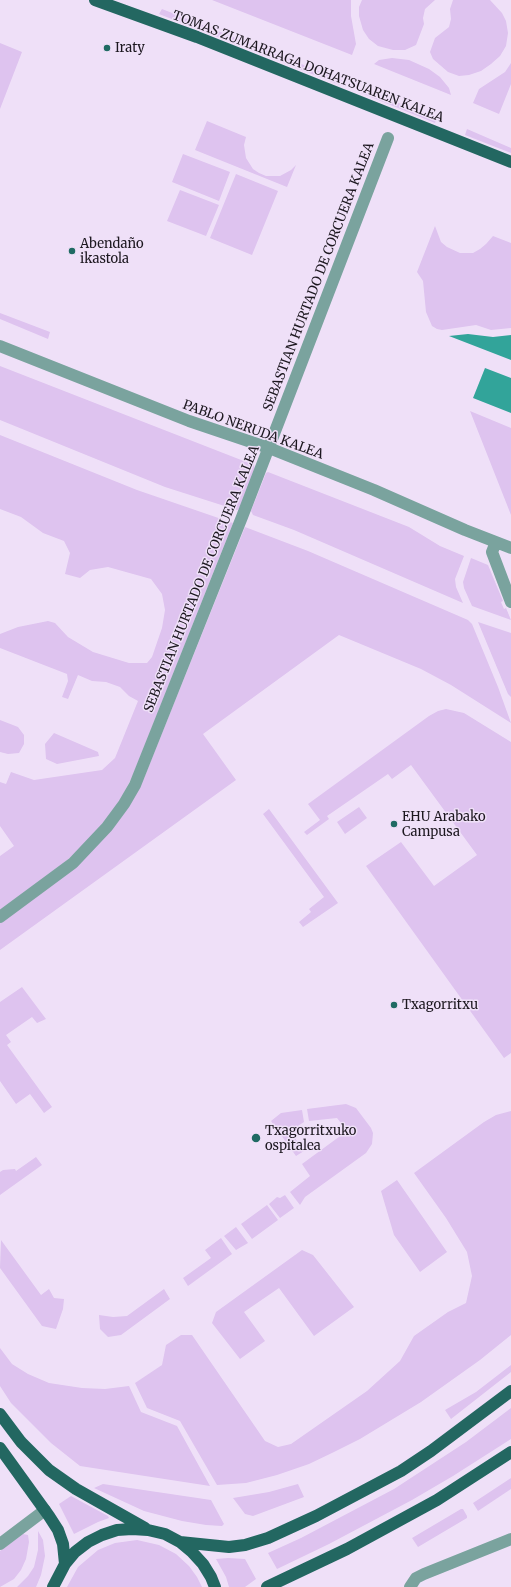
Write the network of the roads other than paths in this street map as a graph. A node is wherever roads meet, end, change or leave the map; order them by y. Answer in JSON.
{"nodes":[{"id":1,"x":95,"y":0,"type":"edge"},
{"id":2,"x":388,"y":138,"type":"dead end"},
{"id":3,"x":511,"y":162,"type":"edge"},
{"id":4,"x":0,"y":346,"type":"edge"},
{"id":5,"x":269,"y":448,"type":"junction"},
{"id":6,"x":496,"y":542,"type":"junction"},
{"id":7,"x":511,"y":548,"type":"edge"},
{"id":8,"x":511,"y":602,"type":"edge"},
{"id":9,"x":0,"y":917,"type":"edge"},
{"id":10,"x":511,"y":1391,"type":"edge"},
{"id":11,"x":0,"y":1414,"type":"edge"},
{"id":12,"x":0,"y":1448,"type":"edge"},
{"id":13,"x":511,"y":1452,"type":"edge"},
{"id":14,"x":45,"y":1510,"type":"junction"},
{"id":15,"x":148,"y":1530,"type":"junction"},
{"id":16,"x":511,"y":1539,"type":"edge"},
{"id":17,"x":180,"y":1542,"type":"junction"},
{"id":18,"x":0,"y":1544,"type":"edge"},
{"id":19,"x":65,"y":1564,"type":"junction"},
{"id":20,"x":53,"y":1587,"type":"edge"},
{"id":21,"x":215,"y":1587,"type":"edge"},
{"id":22,"x":267,"y":1587,"type":"edge"},
{"id":23,"x":410,"y":1587,"type":"edge"}],
"edges":[{"from":1,"to":3,"type":"main road","name":"TOMAS ZUMARRAGA DOHATSUAREN KALEA"},
{"from":2,"to":5,"type":"street","name":"SEBASTIAN HURTADO DE CORCUERA KALEA"},
{"from":4,"to":5,"type":"street","name":"PABLO NERUDA KALEA"},
{"from":5,"to":6,"type":"street","name":"PABLO NERUDA KALEA"},
{"from":5,"to":9,"type":"street","name":"SEBASTIAN HURTADO DE CORCUERA KALEA"},
{"from":6,"to":7,"type":"street","name":"PABLO NERUDA KALEA"},
{"from":6,"to":8,"type":"street"},
{"from":10,"to":17,"type":"main road"},
{"from":11,"to":15,"type":"main road"},
{"from":12,"to":14,"type":"main road"},
{"from":13,"to":22,"type":"main road"},
{"from":14,"to":18,"type":"street"},
{"from":14,"to":19,"type":"main road"},
{"from":15,"to":17,"type":"main road"},
{"from":15,"to":19,"type":"main road"},
{"from":16,"to":23,"type":"street"},
{"from":17,"to":21,"type":"main road"},
{"from":19,"to":20,"type":"main road"}]}
